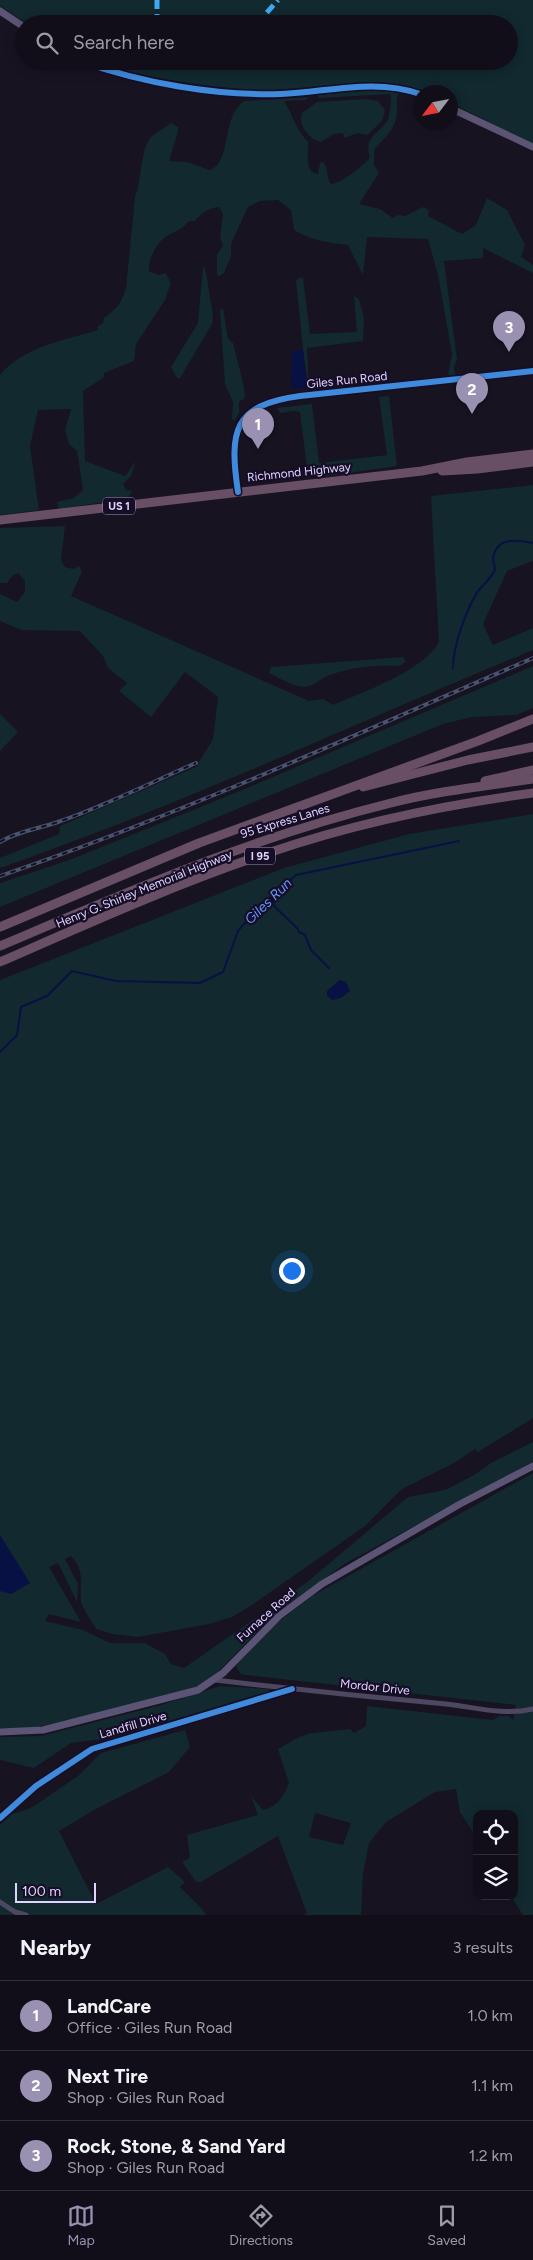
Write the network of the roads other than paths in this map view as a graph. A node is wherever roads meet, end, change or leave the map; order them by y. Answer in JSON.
{"nodes":[{"id":1,"x":0,"y":11,"type":"edge"},
{"id":2,"x":15,"y":21,"type":"edge"},
{"id":3,"x":113,"y":70,"type":"edge"},
{"id":4,"x":413,"y":92,"type":"edge"},
{"id":5,"x":458,"y":112,"type":"edge"},
{"id":6,"x":533,"y":147,"type":"edge"},
{"id":7,"x":533,"y":371,"type":"edge"},
{"id":8,"x":533,"y":454,"type":"edge"},
{"id":9,"x":533,"y":462,"type":"edge"},
{"id":10,"x":422,"y":471,"type":"junction"},
{"id":11,"x":238,"y":492,"type":"junction"},
{"id":12,"x":0,"y":520,"type":"edge"},
{"id":13,"x":533,"y":719,"type":"edge"},
{"id":14,"x":533,"y":747,"type":"edge"},
{"id":15,"x":533,"y":770,"type":"edge"},
{"id":16,"x":533,"y":779,"type":"edge"},
{"id":17,"x":446,"y":792,"type":"junction"},
{"id":18,"x":533,"y":793,"type":"edge"},
{"id":19,"x":310,"y":802,"type":"junction"},
{"id":20,"x":0,"y":927,"type":"edge"},
{"id":21,"x":0,"y":946,"type":"edge"},
{"id":22,"x":0,"y":962,"type":"edge"},
{"id":23,"x":533,"y":1466,"type":"edge"},
{"id":24,"x":215,"y":1680,"type":"junction"},
{"id":25,"x":292,"y":1689,"type":"junction"},
{"id":26,"x":533,"y":1708,"type":"edge"},
{"id":27,"x":0,"y":1732,"type":"edge"},
{"id":28,"x":0,"y":1818,"type":"edge"},
{"id":29,"x":0,"y":1902,"type":"edge"},
{"id":30,"x":26,"y":1915,"type":"edge"}],
"edges":[{"from":1,"to":2,"type":"main road"},
{"from":3,"to":4,"type":"main road"},
{"from":5,"to":6,"type":"main road"},
{"from":7,"to":11,"type":"street","name":"Giles Run Road"},
{"from":8,"to":10,"type":"highway","name":"Richmond Highway","number":"US 1"},
{"from":9,"to":10,"type":"highway","name":"Richmond Highway","number":"US 1"},
{"from":10,"to":11,"type":"highway","name":"Richmond Highway","number":"US 1"},
{"from":11,"to":12,"type":"highway","name":"Richmond Highway","number":"US 1"},
{"from":13,"to":19,"type":"highway"},
{"from":14,"to":19,"type":"highway"},
{"from":15,"to":17,"type":"highway"},
{"from":16,"to":17,"type":"highway","name":"95 Express Lanes"},
{"from":17,"to":21,"type":"highway","name":"95 Express Lanes"},
{"from":18,"to":22,"type":"highway","name":"Henry G. Shirley Memorial Highway","number":"I 95"},
{"from":19,"to":20,"type":"highway","name":"Henry G. Shirley Memorial Highway"},
{"from":23,"to":24,"type":"main road","name":"Furnace Road"},
{"from":24,"to":25,"type":"street","name":"Mordor Drive"},
{"from":24,"to":27,"type":"main road","name":"Furnace Road"},
{"from":25,"to":26,"type":"street","name":"Mordor Drive"},
{"from":25,"to":28,"type":"street","name":"Landfill Drive"},
{"from":29,"to":30,"type":"street"}]}
